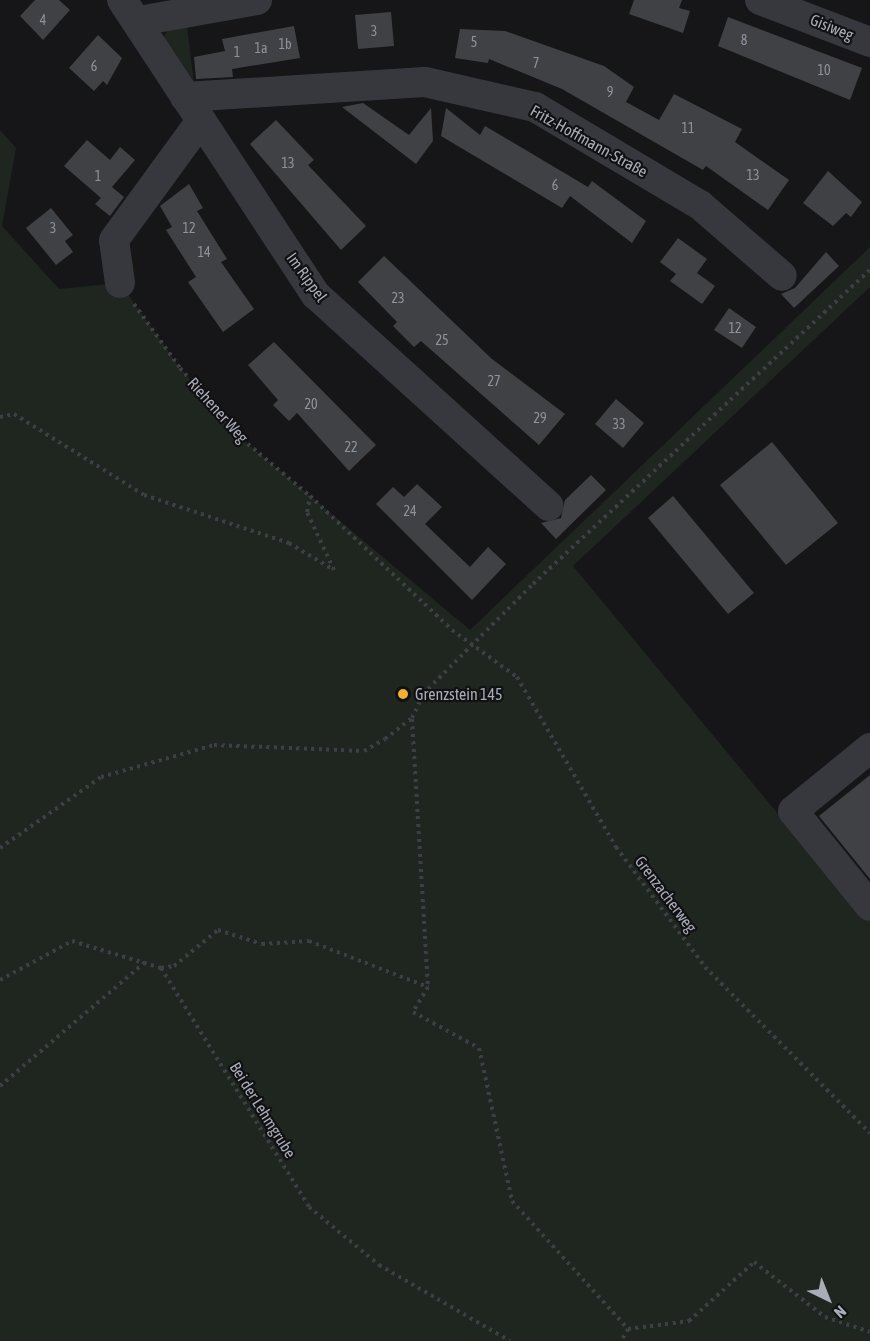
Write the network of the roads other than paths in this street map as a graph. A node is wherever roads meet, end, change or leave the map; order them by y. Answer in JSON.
{"nodes":[{"id":1,"x":257,"y":0,"type":"edge"},
{"id":2,"x":760,"y":0,"type":"edge"},
{"id":3,"x":130,"y":10,"type":"edge"},
{"id":4,"x":870,"y":42,"type":"edge"},
{"id":5,"x":185,"y":97,"type":"junction"},
{"id":6,"x":200,"y":122,"type":"junction"},
{"id":7,"x":782,"y":276,"type":"dead end"},
{"id":8,"x":120,"y":283,"type":"road end"},
{"id":9,"x":549,"y":506,"type":"dead end"},
{"id":10,"x":870,"y":748,"type":"edge"},
{"id":11,"x":870,"y":906,"type":"edge"}],
"edges":[{"from":1,"to":3,"type":"street"},
{"from":2,"to":4,"type":"street","name":"Gisiweg"},
{"from":3,"to":5,"type":"street","name":"Im Rippel"},
{"from":5,"to":6,"type":"street","name":"Im Rippel"},
{"from":5,"to":7,"type":"street","name":"Fritz-Hoffmann-Straße"},
{"from":6,"to":8,"type":"street"},
{"from":6,"to":9,"type":"street","name":"Im Rippel"},
{"from":10,"to":11,"type":"street"}]}
